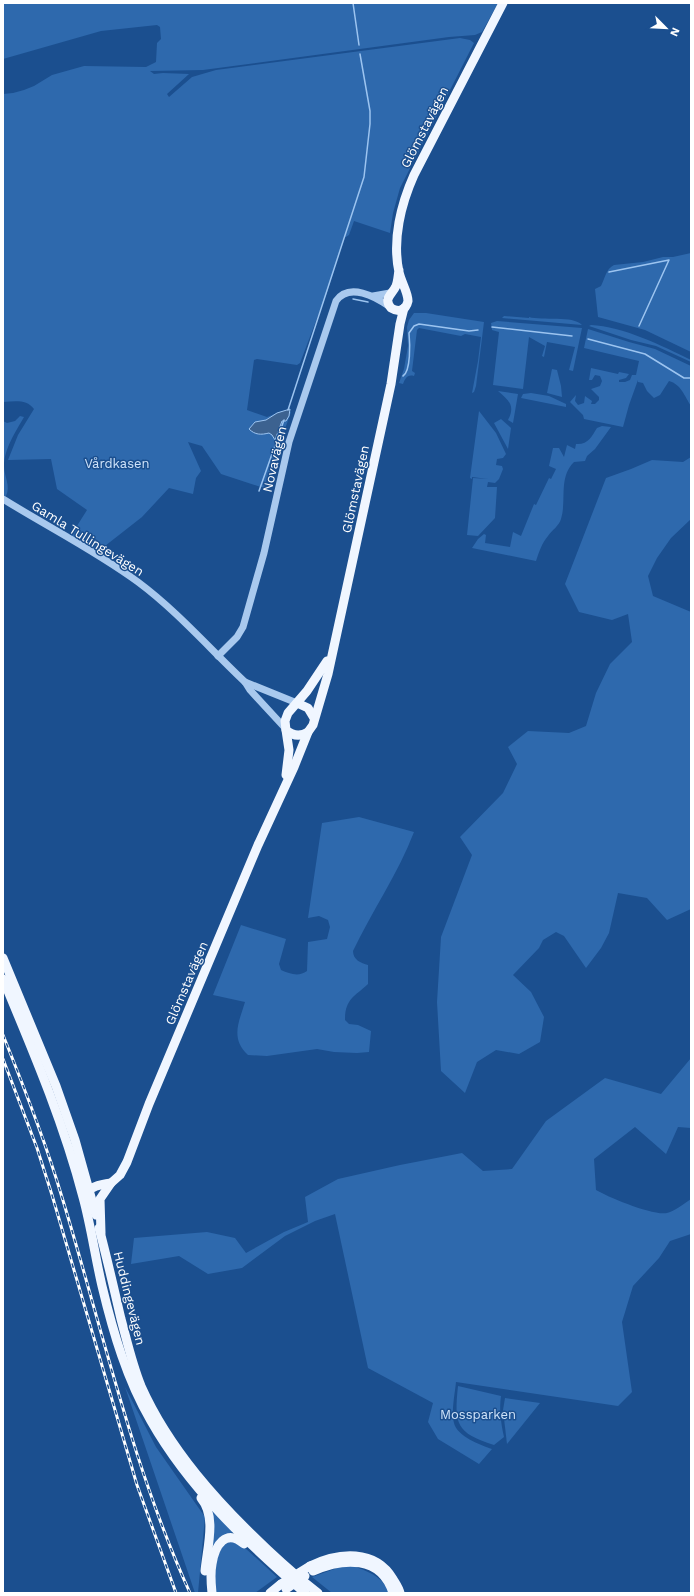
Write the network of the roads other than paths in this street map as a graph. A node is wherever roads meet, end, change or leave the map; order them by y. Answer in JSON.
{"nodes":[{"id":1,"x":503,"y":3,"type":"edge"},
{"id":2,"x":399,"y":270,"type":"junction"},
{"id":3,"x":392,"y":292,"type":"junction"},
{"id":4,"x":406,"y":293,"type":"junction"},
{"id":5,"x":373,"y":296,"type":"junction"},
{"id":6,"x":390,"y":307,"type":"junction"},
{"id":7,"x":404,"y":308,"type":"junction"},
{"id":8,"x":398,"y":338,"type":"junction"},
{"id":9,"x":3,"y":499,"type":"edge"},
{"id":10,"x":334,"y":645,"type":"junction"},
{"id":11,"x":218,"y":656,"type":"junction"},
{"id":12,"x":245,"y":682,"type":"junction"},
{"id":13,"x":297,"y":703,"type":"junction"},
{"id":14,"x":314,"y":718,"type":"junction"},
{"id":15,"x":286,"y":729,"type":"junction"},
{"id":16,"x":308,"y":732,"type":"junction"},
{"id":17,"x":282,"y":790,"type":"junction"},
{"id":18,"x":3,"y":958,"type":"edge"},
{"id":19,"x":3,"y":979,"type":"edge"},
{"id":20,"x":111,"y":1183,"type":"junction"},
{"id":21,"x":90,"y":1189,"type":"junction"},
{"id":22,"x":84,"y":1198,"type":"junction"},
{"id":23,"x":101,"y":1233,"type":"junction"},
{"id":24,"x":192,"y":1479,"type":"junction"},
{"id":25,"x":311,"y":1568,"type":"junction"},
{"id":26,"x":279,"y":1571,"type":"junction"},
{"id":27,"x":278,"y":1591,"type":"edge"},
{"id":28,"x":206,"y":1593,"type":"edge"},
{"id":29,"x":212,"y":1593,"type":"edge"},
{"id":30,"x":305,"y":1593,"type":"edge"},
{"id":31,"x":318,"y":1593,"type":"edge"},
{"id":32,"x":393,"y":1593,"type":"edge"},
{"id":33,"x":400,"y":1593,"type":"edge"}],
"edges":[{"from":1,"to":2,"type":"main road","name":"Glömstavägen"},
{"from":2,"to":3,"type":"main road","name":"Glömstavägen"},
{"from":2,"to":4,"type":"main road","name":"Glömstavägen"},
{"from":3,"to":4,"type":"main road"},
{"from":3,"to":5,"type":"street","name":"Novavägen"},
{"from":3,"to":6,"type":"main road","name":"Glömstavägen"},
{"from":4,"to":7,"type":"main road","name":"Glömstavägen"},
{"from":5,"to":6,"type":"street","name":"Novavägen"},
{"from":5,"to":11,"type":"street","name":"Novavägen"},
{"from":6,"to":7,"type":"main road"},
{"from":6,"to":8,"type":"main road","name":"Glömstavägen"},
{"from":7,"to":8,"type":"main road","name":"Glömstavägen"},
{"from":8,"to":10,"type":"main road","name":"Glömstavägen"},
{"from":9,"to":11,"type":"street","name":"Gamla Tullingevägen"},
{"from":10,"to":13,"type":"main road","name":"Glömstavägen"},
{"from":10,"to":14,"type":"main road","name":"Glömstavägen"},
{"from":11,"to":12,"type":"street","name":"Gamla Tullingevägen"},
{"from":12,"to":13,"type":"street","name":"Gamla Tullingevägen"},
{"from":12,"to":15,"type":"street","name":"Gamla Tullingevägen"},
{"from":13,"to":14,"type":"main road"},
{"from":13,"to":15,"type":"main road","name":"Glömstavägen"},
{"from":14,"to":16,"type":"main road","name":"Glömstavägen"},
{"from":15,"to":16,"type":"main road"},
{"from":15,"to":17,"type":"main road","name":"Glömstavägen"},
{"from":16,"to":17,"type":"main road","name":"Glömstavägen"},
{"from":17,"to":20,"type":"main road","name":"Glömstavägen"},
{"from":18,"to":21,"type":"main road","name":"Huddingevägen"},
{"from":19,"to":22,"type":"main road","name":"Huddingevägen"},
{"from":20,"to":21,"type":"main road"},
{"from":20,"to":23,"type":"main road","name":"Glömstavägen"},
{"from":21,"to":22,"type":"main road"},
{"from":21,"to":23,"type":"main road","name":"Huddingevägen"},
{"from":22,"to":24,"type":"main road","name":"Huddingevägen"},
{"from":23,"to":31,"type":"main road","name":"Huddingevägen"},
{"from":24,"to":26,"type":"main road","name":"Huddingevägen"},
{"from":24,"to":28,"type":"main road"},
{"from":25,"to":27,"type":"main road","bridge":true},
{"from":25,"to":32,"type":"main road"},
{"from":25,"to":33,"type":"main road"},
{"from":26,"to":29,"type":"main road"},
{"from":26,"to":30,"type":"main road","name":"Huddingevägen"}]}
